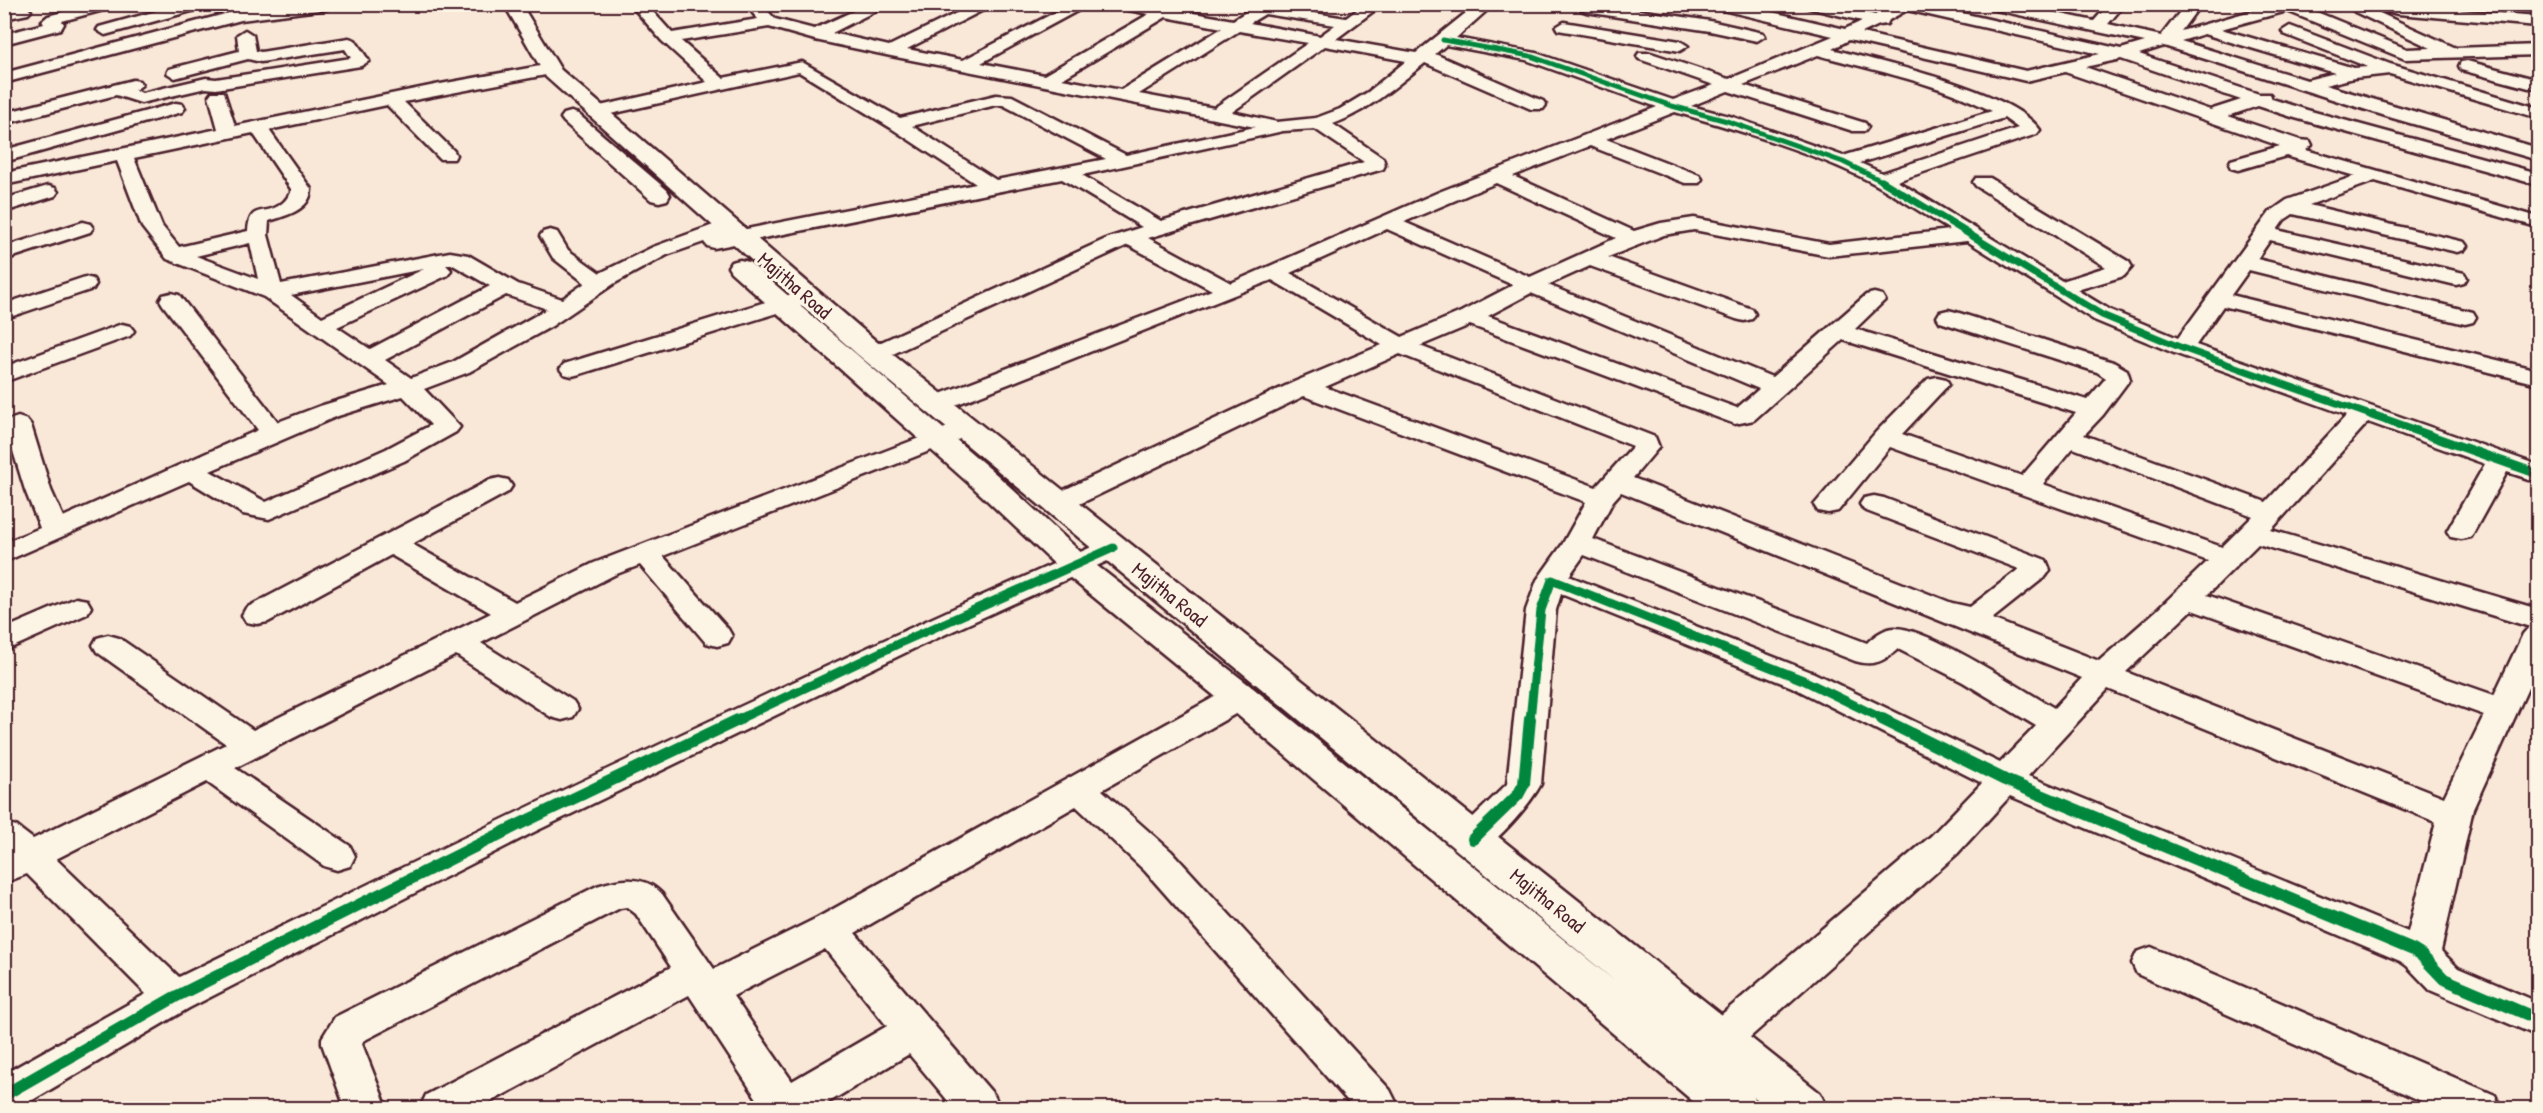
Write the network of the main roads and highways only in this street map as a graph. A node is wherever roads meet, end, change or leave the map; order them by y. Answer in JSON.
{"nodes":[{"id":1,"x":493,"y":4,"type":"edge"},
{"id":2,"x":512,"y":4,"type":"edge"},
{"id":3,"x":543,"y":71,"type":"junction"},
{"id":4,"x":721,"y":235,"type":"junction"},
{"id":5,"x":795,"y":300,"type":"junction"},
{"id":6,"x":951,"y":434,"type":"junction"},
{"id":7,"x":1735,"y":1108,"type":"edge"},
{"id":8,"x":1803,"y":1108,"type":"edge"}],
"edges":[{"from":1,"to":3,"type":"main road","name":"Majitha Road"},
{"from":2,"to":3,"type":"main road","name":"Majitha Road"},
{"from":3,"to":4,"type":"main road","name":"Majitha Road"},
{"from":3,"to":4,"type":"main road","name":"Majitha Road"},
{"from":4,"to":5,"type":"main road","name":"Majitha Road"},
{"from":5,"to":6,"type":"main road","name":"Majitha Road"},
{"from":5,"to":6,"type":"main road","name":"Majitha Road"},
{"from":6,"to":7,"type":"main road","name":"Majitha Road"},
{"from":6,"to":8,"type":"main road","name":"Majitha Road"}]}
